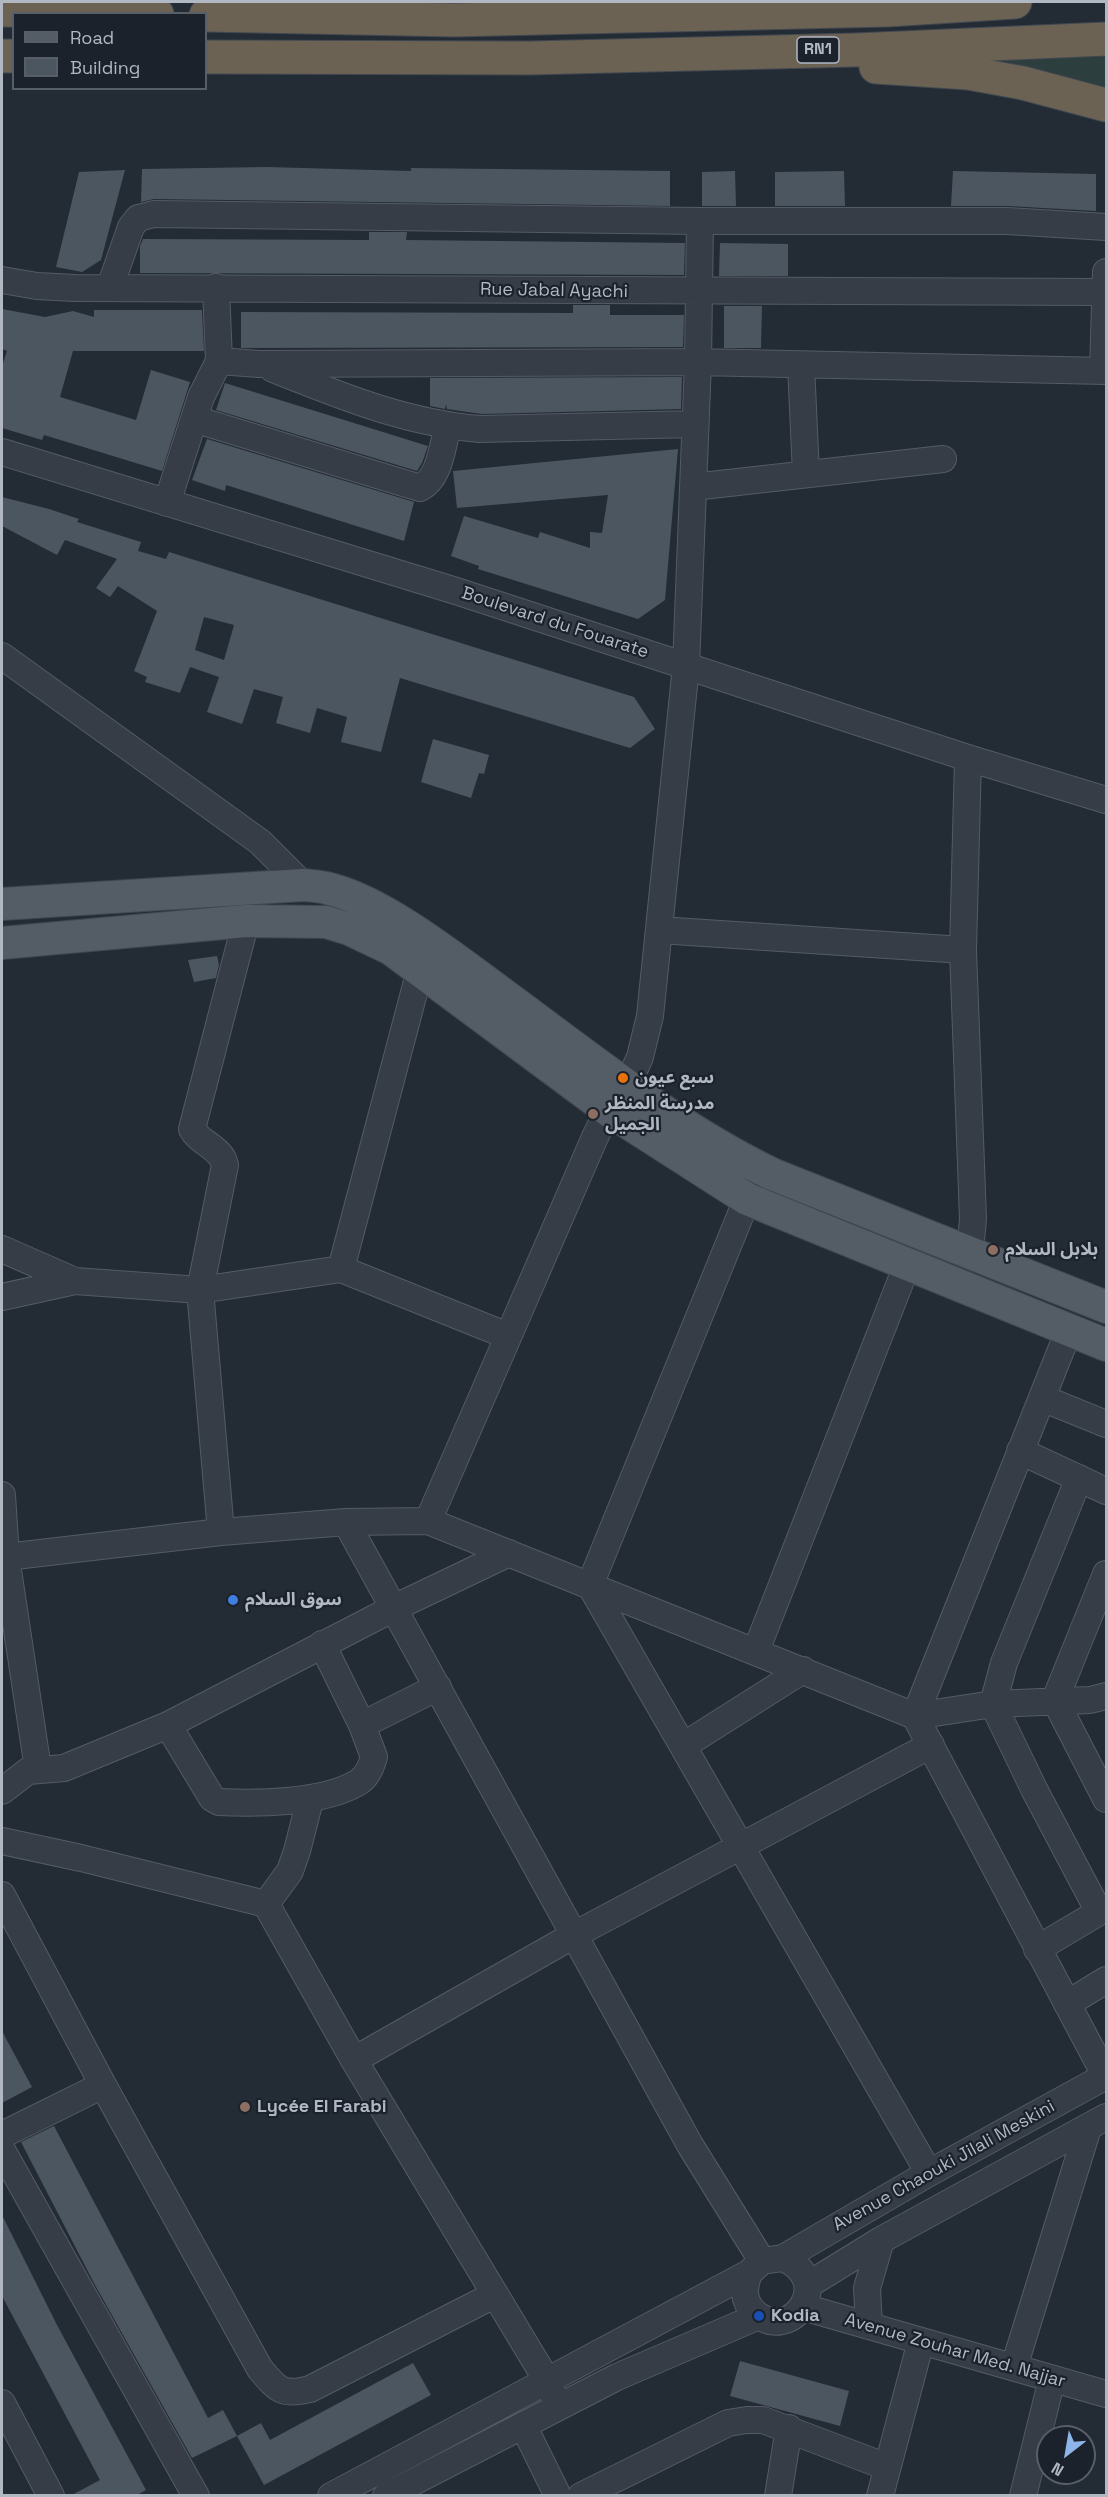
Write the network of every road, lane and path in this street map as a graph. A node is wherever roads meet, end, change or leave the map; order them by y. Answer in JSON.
{"nodes":[{"id":1,"x":803,"y":2,"type":"edge"},
{"id":2,"x":1015,"y":2,"type":"edge"},
{"id":3,"x":2,"y":10,"type":"edge"},
{"id":4,"x":80,"y":12,"type":"edge"},
{"id":5,"x":707,"y":14,"type":"junction"},
{"id":6,"x":207,"y":15,"type":"edge"},
{"id":7,"x":1107,"y":39,"type":"edge"},
{"id":8,"x":207,"y":57,"type":"edge"},
{"id":9,"x":530,"y":58,"type":"junction"},
{"id":10,"x":1107,"y":105,"type":"edge"},
{"id":11,"x":700,"y":221,"type":"junction"},
{"id":12,"x":1107,"y":227,"type":"edge"},
{"id":13,"x":2,"y":280,"type":"edge"},
{"id":14,"x":1106,"y":285,"type":"edge"},
{"id":15,"x":110,"y":287,"type":"junction"},
{"id":16,"x":216,"y":287,"type":"junction"},
{"id":17,"x":698,"y":292,"type":"junction"},
{"id":18,"x":219,"y":362,"type":"junction"},
{"id":19,"x":698,"y":362,"type":"junction"},
{"id":20,"x":259,"y":364,"type":"junction"},
{"id":21,"x":801,"y":365,"type":"junction"},
{"id":22,"x":1105,"y":370,"type":"edge"},
{"id":23,"x":194,"y":419,"type":"junction"},
{"id":24,"x":695,"y":424,"type":"junction"},
{"id":25,"x":448,"y":426,"type":"junction"},
{"id":26,"x":2,"y":452,"type":"edge"},
{"id":27,"x":944,"y":459,"type":"dead end"},
{"id":28,"x":806,"y":474,"type":"junction"},
{"id":29,"x":693,"y":487,"type":"junction"},
{"id":30,"x":167,"y":503,"type":"junction"},
{"id":31,"x":2,"y":656,"type":"edge"},
{"id":32,"x":686,"y":666,"type":"junction"},
{"id":33,"x":968,"y":758,"type":"junction"},
{"id":34,"x":1107,"y":800,"type":"edge"},
{"id":35,"x":303,"y":885,"type":"junction"},
{"id":36,"x":2,"y":904,"type":"edge"},
{"id":37,"x":246,"y":921,"type":"junction"},
{"id":38,"x":658,"y":930,"type":"junction"},
{"id":39,"x":2,"y":944,"type":"edge"},
{"id":40,"x":963,"y":950,"type":"junction"},
{"id":41,"x":420,"y":970,"type":"junction"},
{"id":42,"x":618,"y":1098,"type":"junction"},
{"id":43,"x":747,"y":1199,"type":"junction"},
{"id":44,"x":2,"y":1249,"type":"edge"},
{"id":45,"x":970,"y":1251,"type":"junction"},
{"id":46,"x":907,"y":1265,"type":"junction"},
{"id":47,"x":341,"y":1269,"type":"junction"},
{"id":48,"x":75,"y":1281,"type":"junction"},
{"id":49,"x":200,"y":1290,"type":"junction"},
{"id":50,"x":2,"y":1298,"type":"edge"},
{"id":51,"x":1107,"y":1307,"type":"edge"},
{"id":52,"x":1069,"y":1330,"type":"junction"},
{"id":53,"x":508,"y":1336,"type":"junction"},
{"id":54,"x":1107,"y":1345,"type":"edge"},
{"id":55,"x":1042,"y":1398,"type":"junction"},
{"id":56,"x":1107,"y":1425,"type":"edge"},
{"id":57,"x":1020,"y":1451,"type":"junction"},
{"id":58,"x":1079,"y":1478,"type":"junction"},
{"id":59,"x":1107,"y":1491,"type":"edge"},
{"id":60,"x":2,"y":1495,"type":"edge"},
{"id":61,"x":428,"y":1521,"type":"junction"},
{"id":62,"x":346,"y":1522,"type":"junction"},
{"id":63,"x":221,"y":1532,"type":"junction"},
{"id":64,"x":509,"y":1553,"type":"junction"},
{"id":65,"x":6,"y":1557,"type":"junction"},
{"id":66,"x":1107,"y":1574,"type":"edge"},
{"id":67,"x":590,"y":1585,"type":"junction"},
{"id":68,"x":394,"y":1608,"type":"junction"},
{"id":69,"x":322,"y":1644,"type":"junction"},
{"id":70,"x":756,"y":1651,"type":"junction"},
{"id":71,"x":803,"y":1670,"type":"junction"},
{"id":72,"x":438,"y":1687,"type":"junction"},
{"id":73,"x":1107,"y":1696,"type":"edge"},
{"id":74,"x":1055,"y":1700,"type":"junction"},
{"id":75,"x":993,"y":1704,"type":"junction"},
{"id":76,"x":915,"y":1716,"type":"junction"},
{"id":77,"x":168,"y":1725,"type":"junction"},
{"id":78,"x":362,"y":1725,"type":"junction"},
{"id":79,"x":931,"y":1745,"type":"junction"},
{"id":80,"x":683,"y":1746,"type":"junction"},
{"id":81,"x":38,"y":1769,"type":"junction"},
{"id":82,"x":2,"y":1791,"type":"edge"},
{"id":83,"x":1107,"y":1799,"type":"edge"},
{"id":84,"x":310,"y":1800,"type":"junction"},
{"id":85,"x":2,"y":1842,"type":"edge"},
{"id":86,"x":740,"y":1845,"type":"junction"},
{"id":87,"x":2,"y":1895,"type":"edge"},
{"id":88,"x":267,"y":1905,"type":"junction"},
{"id":89,"x":1103,"y":1910,"type":"edge"},
{"id":90,"x":574,"y":1935,"type":"junction"},
{"id":91,"x":1037,"y":1949,"type":"junction"},
{"id":92,"x":1107,"y":1980,"type":"edge"},
{"id":93,"x":1067,"y":2004,"type":"junction"},
{"id":94,"x":354,"y":2060,"type":"junction"},
{"id":95,"x":1106,"y":2076,"type":"edge"},
{"id":96,"x":103,"y":2085,"type":"junction"},
{"id":97,"x":1097,"y":2122,"type":"edge"},
{"id":98,"x":2,"y":2135,"type":"edge"},
{"id":99,"x":2,"y":2150,"type":"edge"},
{"id":100,"x":929,"y":2173,"type":"junction"},
{"id":101,"x":2,"y":2180,"type":"edge"},
{"id":102,"x":881,"y":2240,"type":"junction"},
{"id":103,"x":765,"y":2264,"type":"junction"},
{"id":104,"x":494,"y":2295,"type":"junction"},
{"id":105,"x":806,"y":2296,"type":"junction"},
{"id":106,"x":759,"y":2316,"type":"junction"},
{"id":107,"x":869,"y":2326,"type":"junction"},
{"id":108,"x":921,"y":2341,"type":"junction"},
{"id":109,"x":1014,"y":2367,"type":"junction"},
{"id":110,"x":546,"y":2379,"type":"junction"},
{"id":111,"x":1052,"y":2379,"type":"junction"},
{"id":112,"x":1107,"y":2394,"type":"edge"},
{"id":113,"x":2,"y":2403,"type":"edge"},
{"id":114,"x":559,"y":2407,"type":"junction"},
{"id":115,"x":524,"y":2427,"type":"junction"},
{"id":116,"x":789,"y":2428,"type":"junction"},
{"id":117,"x":888,"y":2467,"type":"junction"},
{"id":118,"x":51,"y":2496,"type":"edge"},
{"id":119,"x":181,"y":2496,"type":"edge"},
{"id":120,"x":196,"y":2496,"type":"edge"},
{"id":121,"x":331,"y":2496,"type":"edge"},
{"id":122,"x":386,"y":2496,"type":"edge"},
{"id":123,"x":558,"y":2496,"type":"edge"},
{"id":124,"x":581,"y":2496,"type":"edge"},
{"id":125,"x":778,"y":2496,"type":"edge"},
{"id":126,"x":880,"y":2496,"type":"edge"},
{"id":127,"x":1023,"y":2496,"type":"edge"}],
"edges":[{"from":1,"to":5,"type":"highway"},
{"from":2,"to":5,"type":"highway","number":"RN1"},
{"from":3,"to":4,"type":"highway"},
{"from":5,"to":6,"type":"highway","number":"RN1"},
{"from":7,"to":9,"type":"highway","number":"RN1"},
{"from":8,"to":9,"type":"highway","number":"RN1"},
{"from":9,"to":10,"type":"highway"},
{"from":11,"to":12,"type":"street"},
{"from":11,"to":15,"type":"street"},
{"from":11,"to":17,"type":"street"},
{"from":13,"to":15,"type":"street","name":"Rue Jabal Ayachi"},
{"from":14,"to":17,"type":"street","name":"Rue Jabal Ayachi"},
{"from":14,"to":22,"type":"street"},
{"from":15,"to":16,"type":"street","name":"Rue Jabal Ayachi"},
{"from":16,"to":17,"type":"street","name":"Rue Jabal Ayachi"},
{"from":16,"to":18,"type":"street"},
{"from":17,"to":19,"type":"street"},
{"from":18,"to":20,"type":"street"},
{"from":18,"to":23,"type":"street"},
{"from":19,"to":20,"type":"street"},
{"from":19,"to":21,"type":"street"},
{"from":19,"to":24,"type":"street"},
{"from":20,"to":25,"type":"street"},
{"from":21,"to":22,"type":"street"},
{"from":21,"to":28,"type":"street"},
{"from":23,"to":25,"type":"street"},
{"from":23,"to":30,"type":"street"},
{"from":24,"to":25,"type":"street"},
{"from":24,"to":29,"type":"street"},
{"from":26,"to":30,"type":"street","name":"Boulevard du Fouarate"},
{"from":27,"to":28,"type":"street"},
{"from":28,"to":29,"type":"street"},
{"from":29,"to":32,"type":"street"},
{"from":30,"to":32,"type":"street","name":"Boulevard du Fouarate"},
{"from":31,"to":35,"type":"street"},
{"from":32,"to":33,"type":"street","name":"Boulevard du Fouarate"},
{"from":32,"to":38,"type":"street"},
{"from":33,"to":34,"type":"street","name":"Boulevard du Fouarate"},
{"from":33,"to":40,"type":"street"},
{"from":35,"to":36,"type":"main road"},
{"from":35,"to":42,"type":"main road"},
{"from":37,"to":39,"type":"main road"},
{"from":37,"to":41,"type":"main road"},
{"from":37,"to":49,"type":"street"},
{"from":38,"to":40,"type":"street"},
{"from":38,"to":42,"type":"street"},
{"from":40,"to":45,"type":"street"},
{"from":41,"to":42,"type":"main road"},
{"from":41,"to":47,"type":"street"},
{"from":42,"to":43,"type":"main road"},
{"from":42,"to":45,"type":"main road"},
{"from":42,"to":53,"type":"street"},
{"from":43,"to":46,"type":"main road"},
{"from":43,"to":67,"type":"street"},
{"from":44,"to":48,"type":"street"},
{"from":45,"to":51,"type":"main road"},
{"from":46,"to":52,"type":"main road"},
{"from":46,"to":70,"type":"street"},
{"from":47,"to":49,"type":"street"},
{"from":47,"to":53,"type":"street"},
{"from":48,"to":49,"type":"street"},
{"from":48,"to":50,"type":"street"},
{"from":49,"to":63,"type":"street"},
{"from":52,"to":54,"type":"main road"},
{"from":52,"to":55,"type":"street"},
{"from":53,"to":61,"type":"street"},
{"from":55,"to":56,"type":"street"},
{"from":55,"to":57,"type":"street"},
{"from":57,"to":58,"type":"street"},
{"from":57,"to":76,"type":"street"},
{"from":58,"to":59,"type":"street"},
{"from":58,"to":75,"type":"street"},
{"from":60,"to":65,"type":"street"},
{"from":61,"to":62,"type":"street"},
{"from":61,"to":64,"type":"street"},
{"from":62,"to":63,"type":"street"},
{"from":62,"to":68,"type":"street"},
{"from":63,"to":65,"type":"street"},
{"from":64,"to":67,"type":"street"},
{"from":64,"to":68,"type":"street"},
{"from":65,"to":81,"type":"street"},
{"from":66,"to":74,"type":"street"},
{"from":67,"to":70,"type":"street"},
{"from":67,"to":80,"type":"street"},
{"from":68,"to":69,"type":"street"},
{"from":68,"to":72,"type":"street"},
{"from":69,"to":77,"type":"street"},
{"from":69,"to":78,"type":"street"},
{"from":70,"to":71,"type":"street"},
{"from":71,"to":76,"type":"street"},
{"from":71,"to":80,"type":"street"},
{"from":72,"to":78,"type":"street"},
{"from":72,"to":90,"type":"street"},
{"from":73,"to":74,"type":"street"},
{"from":74,"to":75,"type":"street"},
{"from":74,"to":83,"type":"street"},
{"from":75,"to":76,"type":"street"},
{"from":75,"to":89,"type":"street"},
{"from":76,"to":79,"type":"street"},
{"from":77,"to":81,"type":"street"},
{"from":77,"to":84,"type":"street"},
{"from":78,"to":84,"type":"street"},
{"from":79,"to":86,"type":"street"},
{"from":79,"to":91,"type":"street"},
{"from":80,"to":86,"type":"street"},
{"from":81,"to":82,"type":"street"},
{"from":84,"to":88,"type":"street"},
{"from":85,"to":88,"type":"street"},
{"from":86,"to":90,"type":"street"},
{"from":86,"to":100,"type":"street"},
{"from":87,"to":96,"type":"street"},
{"from":88,"to":94,"type":"street"},
{"from":89,"to":91,"type":"street"},
{"from":90,"to":94,"type":"street"},
{"from":90,"to":103,"type":"street"},
{"from":91,"to":93,"type":"street"},
{"from":92,"to":93,"type":"street"},
{"from":93,"to":95,"type":"street"},
{"from":94,"to":104,"type":"street"},
{"from":95,"to":100,"type":"street","name":"Avenue Chaouki Jilali Meskini"},
{"from":96,"to":98,"type":"street"},
{"from":96,"to":104,"type":"street"},
{"from":97,"to":102,"type":"street","name":"Avenue Chaouki Jilali Meskini"},
{"from":97,"to":109,"type":"street"},
{"from":99,"to":120,"type":"street"},
{"from":100,"to":103,"type":"street","name":"Avenue Chaouki Jilali Meskini"},
{"from":101,"to":119,"type":"street"},
{"from":102,"to":105,"type":"street","name":"Avenue Chaouki Jilali Meskini"},
{"from":102,"to":107,"type":"street"},
{"from":103,"to":105,"type":"street"},
{"from":103,"to":106,"type":"street"},
{"from":103,"to":110,"type":"street","name":"Avenue Chaouki Jilali Meskini"},
{"from":104,"to":110,"type":"street"},
{"from":105,"to":106,"type":"street"},
{"from":105,"to":107,"type":"street","name":"Avenue Zouhar Med. Najjar"},
{"from":106,"to":114,"type":"street"},
{"from":107,"to":108,"type":"street","name":"Avenue Zouhar Med. Najjar"},
{"from":108,"to":109,"type":"street","name":"Avenue Zouhar Med. Najjar"},
{"from":108,"to":117,"type":"street"},
{"from":109,"to":111,"type":"street","name":"Avenue Zouhar Med. Najjar"},
{"from":110,"to":114,"type":"street"},
{"from":110,"to":121,"type":"street","name":"Avenue Chaouki Jilali Meskini"},
{"from":111,"to":112,"type":"street","name":"Avenue Zouhar Med. Najjar"},
{"from":111,"to":127,"type":"street"},
{"from":113,"to":118,"type":"street"},
{"from":114,"to":115,"type":"street"},
{"from":115,"to":122,"type":"street"},
{"from":115,"to":123,"type":"street"},
{"from":116,"to":117,"type":"street"},
{"from":116,"to":124,"type":"street"},
{"from":116,"to":125,"type":"street"},
{"from":117,"to":126,"type":"street"}]}
